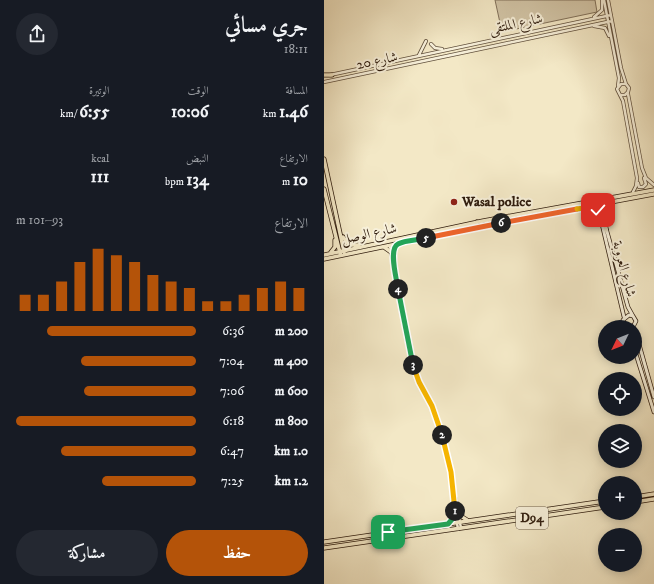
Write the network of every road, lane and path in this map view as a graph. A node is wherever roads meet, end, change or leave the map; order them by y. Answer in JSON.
{"nodes":[{"id":1,"x":603,"y":0,"type":"edge"},
{"id":2,"x":608,"y":0,"type":"edge"},
{"id":3,"x":611,"y":15,"type":"junction"},
{"id":4,"x":607,"y":16,"type":"junction"},
{"id":5,"x":584,"y":20,"type":"junction"},
{"id":6,"x":608,"y":21,"type":"junction"},
{"id":7,"x":612,"y":21,"type":"junction"},
{"id":8,"x":585,"y":27,"type":"junction"},
{"id":9,"x":426,"y":41,"type":"dead end"},
{"id":10,"x":431,"y":44,"type":"dead end"},
{"id":11,"x":450,"y":49,"type":"junction"},
{"id":12,"x":442,"y":50,"type":"junction"},
{"id":13,"x":425,"y":54,"type":"junction"},
{"id":14,"x":417,"y":56,"type":"junction"},
{"id":15,"x":443,"y":57,"type":"junction"},
{"id":16,"x":434,"y":59,"type":"joint"},
{"id":17,"x":615,"y":60,"type":"junction"},
{"id":18,"x":427,"y":61,"type":"junction"},
{"id":19,"x":332,"y":75,"type":"joint"},
{"id":20,"x":324,"y":76,"type":"edge"},
{"id":21,"x":324,"y":82,"type":"edge"},
{"id":22,"x":626,"y":84,"type":"junction"},
{"id":23,"x":618,"y":86,"type":"junction"},
{"id":24,"x":628,"y":93,"type":"junction"},
{"id":25,"x":620,"y":95,"type":"junction"},
{"id":26,"x":324,"y":159,"type":"edge"},
{"id":27,"x":644,"y":175,"type":"junction"},
{"id":28,"x":637,"y":178,"type":"junction"},
{"id":29,"x":654,"y":185,"type":"edge"},
{"id":30,"x":324,"y":189,"type":"edge"},
{"id":31,"x":654,"y":190,"type":"edge"},
{"id":32,"x":633,"y":192,"type":"dead end"},
{"id":33,"x":654,"y":194,"type":"edge"},
{"id":34,"x":614,"y":202,"type":"junction"},
{"id":35,"x":597,"y":203,"type":"junction"},
{"id":36,"x":581,"y":208,"type":"junction"},
{"id":37,"x":538,"y":212,"type":"junction"},
{"id":38,"x":600,"y":218,"type":"junction"},
{"id":39,"x":477,"y":222,"type":"junction"},
{"id":40,"x":487,"y":225,"type":"junction"},
{"id":41,"x":339,"y":228,"type":"junction"},
{"id":42,"x":606,"y":230,"type":"junction"},
{"id":43,"x":334,"y":231,"type":"junction"},
{"id":44,"x":428,"y":238,"type":"junction"},
{"id":45,"x":398,"y":244,"type":"junction"},
{"id":46,"x":368,"y":245,"type":"junction"},
{"id":47,"x":390,"y":246,"type":"junction"},
{"id":48,"x":383,"y":247,"type":"junction"},
{"id":49,"x":391,"y":252,"type":"junction"},
{"id":50,"x":342,"y":253,"type":"junction"},
{"id":51,"x":325,"y":256,"type":"edge"},
{"id":52,"x":393,"y":259,"type":"junction"},
{"id":53,"x":632,"y":316,"type":"junction"},
{"id":54,"x":624,"y":317,"type":"junction"},
{"id":55,"x":623,"y":320,"type":"edge"},
{"id":56,"x":635,"y":320,"type":"edge"},
{"id":57,"x":642,"y":355,"type":"edge"},
{"id":58,"x":639,"y":364,"type":"edge"},
{"id":59,"x":654,"y":397,"type":"edge"},
{"id":60,"x":654,"y":412,"type":"edge"},
{"id":61,"x":654,"y":494,"type":"edge"},
{"id":62,"x":642,"y":496,"type":"edge"},
{"id":63,"x":654,"y":499,"type":"edge"},
{"id":64,"x":642,"y":501,"type":"edge"},
{"id":65,"x":598,"y":502,"type":"edge"},
{"id":66,"x":598,"y":509,"type":"edge"},
{"id":67,"x":457,"y":514,"type":"junction"},
{"id":68,"x":468,"y":521,"type":"junction"},
{"id":69,"x":458,"y":522,"type":"junction"},
{"id":70,"x":448,"y":524,"type":"junction"},
{"id":71,"x":460,"y":529,"type":"junction"},
{"id":72,"x":324,"y":542,"type":"edge"},
{"id":73,"x":324,"y":548,"type":"edge"}],
"edges":[{"from":1,"to":4,"type":"street"},
{"from":1,"to":5,"type":"street"},
{"from":2,"to":3,"type":"street"},
{"from":3,"to":4,"type":"street","name":"شارع الملتقى"},
{"from":3,"to":7,"type":"street"},
{"from":4,"to":5,"type":"street","name":"شارع الملتقى"},
{"from":4,"to":6,"type":"street"},
{"from":5,"to":11,"type":"street","name":"شارع الملتقى"},
{"from":6,"to":7,"type":"street","name":"شارع الملتقى"},
{"from":6,"to":8,"type":"street","name":"شارع الملتقى"},
{"from":6,"to":17,"type":"street"},
{"from":7,"to":22,"type":"street"},
{"from":8,"to":15,"type":"street","name":"شارع الملتقى"},
{"from":8,"to":17,"type":"street"},
{"from":9,"to":14,"type":"street"},
{"from":10,"to":11,"type":"street"},
{"from":11,"to":12,"type":"street","name":"شارع الملتقى"},
{"from":12,"to":13,"type":"street","name":"شارع الملتقى"},
{"from":12,"to":15,"type":"street"},
{"from":13,"to":14,"type":"street","name":"شارع 20"},
{"from":13,"to":18,"type":"street"},
{"from":14,"to":19,"type":"street","name":"شارع 20"},
{"from":15,"to":16,"type":"street","name":"شارع الملتقى"},
{"from":16,"to":18,"type":"street","name":"شارع 20"},
{"from":17,"to":23,"type":"street"},
{"from":18,"to":21,"type":"street","name":"شارع 20"},
{"from":19,"to":20,"type":"main road"},
{"from":22,"to":23,"type":"street"},
{"from":22,"to":24,"type":"street"},
{"from":23,"to":25,"type":"street"},
{"from":24,"to":25,"type":"street"},
{"from":24,"to":27,"type":"street"},
{"from":25,"to":28,"type":"street"},
{"from":26,"to":41,"type":"main road"},
{"from":27,"to":28,"type":"street"},
{"from":27,"to":29,"type":"street"},
{"from":28,"to":32,"type":"street"},
{"from":30,"to":43,"type":"main road"},
{"from":31,"to":35,"type":"main road","name":"شارع الوصل"},
{"from":33,"to":34,"type":"main road","name":"شارع الوصل"},
{"from":34,"to":35,"type":"main road","name":"شارع الوصل"},
{"from":34,"to":42,"type":"main road"},
{"from":35,"to":36,"type":"main road","name":"شارع الوصل"},
{"from":35,"to":37,"type":"main road","name":"شارع الوصل"},
{"from":35,"to":38,"type":"main road","name":"شارع العروبة"},
{"from":35,"to":42,"type":"main road","name":"شارع العروبة"},
{"from":36,"to":38,"type":"main road"},
{"from":36,"to":40,"type":"main road","name":"شارع الوصل"},
{"from":37,"to":39,"type":"main road","name":"شارع الوصل"},
{"from":37,"to":40,"type":"main road"},
{"from":38,"to":54,"type":"main road","name":"شارع العروبة"},
{"from":39,"to":44,"type":"main road"},
{"from":39,"to":46,"type":"main road","name":"شارع الوصل"},
{"from":40,"to":44,"type":"main road","name":"شارع الوصل"},
{"from":41,"to":46,"type":"main road"},
{"from":41,"to":50,"type":"main road"},
{"from":42,"to":53,"type":"main road","name":"شارع العروبة"},
{"from":43,"to":50,"type":"main road"},
{"from":43,"to":51,"type":"main road"},
{"from":44,"to":45,"type":"main road","name":"شارع الوصل"},
{"from":45,"to":47,"type":"main road","name":"شارع الوصل"},
{"from":45,"to":52,"type":"street"},
{"from":46,"to":50,"type":"main road","name":"شارع الوصل"},
{"from":47,"to":48,"type":"main road","name":"شارع الوصل"},
{"from":47,"to":49,"type":"street"},
{"from":48,"to":49,"type":"main road"},
{"from":48,"to":50,"type":"main road","name":"شارع الوصل"},
{"from":49,"to":52,"type":"street"},
{"from":50,"to":51,"type":"main road","name":"شارع الوصل"},
{"from":50,"to":51,"type":"main road","name":"شارع الوصل"},
{"from":52,"to":67,"type":"street"},
{"from":53,"to":54,"type":"main road"},
{"from":53,"to":56,"type":"main road"},
{"from":54,"to":55,"type":"main road"},
{"from":57,"to":59,"type":"main road"},
{"from":58,"to":60,"type":"main road"},
{"from":61,"to":62,"type":"main road"},
{"from":63,"to":64,"type":"main road"},
{"from":65,"to":68,"type":"main road","number":"D94"},
{"from":66,"to":71,"type":"main road","number":"D94"},
{"from":67,"to":68,"type":"main road"},
{"from":67,"to":69,"type":"street"},
{"from":67,"to":70,"type":"main road"},
{"from":68,"to":69,"type":"main road","number":"D94"},
{"from":69,"to":70,"type":"main road","number":"D94"},
{"from":69,"to":71,"type":"street"},
{"from":70,"to":72,"type":"main road","number":"D94"},
{"from":71,"to":73,"type":"main road","number":"D94"}]}
